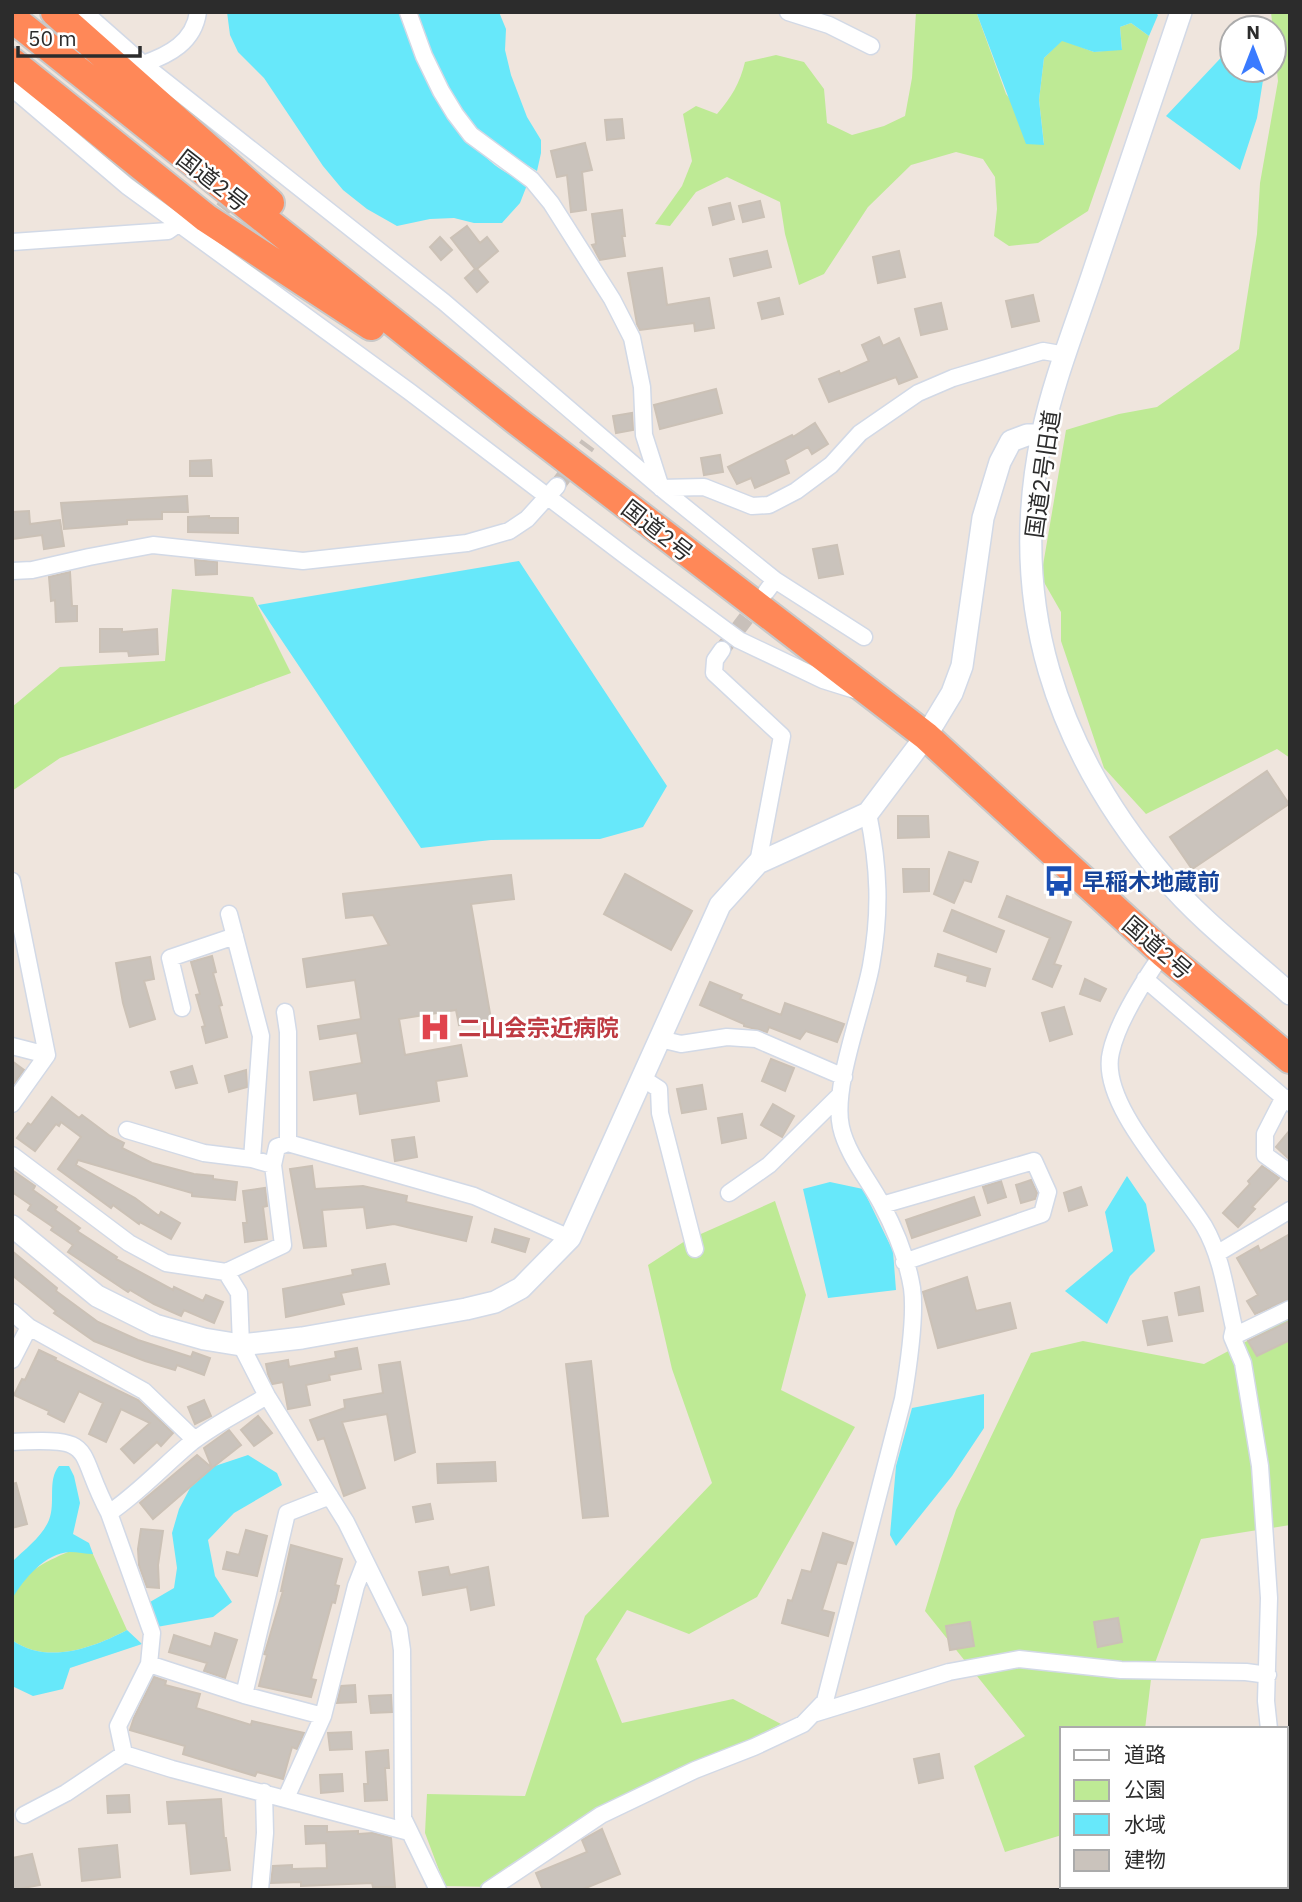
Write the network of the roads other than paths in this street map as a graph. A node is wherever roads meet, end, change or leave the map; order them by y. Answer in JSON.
{"nodes":[{"id":1,"x":55,"y":12,"type":"edge"},
{"id":2,"x":84,"y":12,"type":"edge"},
{"id":3,"x":198,"y":12,"type":"edge"},
{"id":4,"x":408,"y":12,"type":"edge"},
{"id":5,"x":788,"y":12,"type":"edge"},
{"id":6,"x":1181,"y":12,"type":"edge"},
{"id":7,"x":12,"y":18,"type":"edge"},
{"id":8,"x":871,"y":47,"type":"dead end"},
{"id":9,"x":12,"y":62,"type":"edge"},
{"id":10,"x":143,"y":64,"type":"junction"},
{"id":11,"x":12,"y":88,"type":"edge"},
{"id":12,"x":178,"y":224,"type":"junction"},
{"id":13,"x":12,"y":242,"type":"edge"},
{"id":14,"x":359,"y":295,"type":"junction"},
{"id":15,"x":1066,"y":355,"type":"junction"},
{"id":16,"x":517,"y":421,"type":"junction"},
{"id":17,"x":1042,"y":435,"type":"junction"},
{"id":18,"x":661,"y":488,"type":"junction"},
{"id":19,"x":552,"y":490,"type":"junction"},
{"id":20,"x":12,"y":571,"type":"edge"},
{"id":21,"x":864,"y":637,"type":"dead end"},
{"id":22,"x":722,"y":650,"type":"tunnel mouth"},
{"id":23,"x":874,"y":696,"type":"junction"},
{"id":24,"x":926,"y":736,"type":"junction"},
{"id":25,"x":868,"y":813,"type":"junction"},
{"id":26,"x":758,"y":863,"type":"junction"},
{"id":27,"x":12,"y":881,"type":"edge"},
{"id":28,"x":229,"y":914,"type":"dead end"},
{"id":29,"x":235,"y":936,"type":"junction"},
{"id":30,"x":1163,"y":953,"type":"junction"},
{"id":31,"x":1145,"y":979,"type":"junction"},
{"id":32,"x":1290,"y":993,"type":"edge"},
{"id":33,"x":182,"y":1007,"type":"dead end"},
{"id":34,"x":285,"y":1012,"type":"dead end"},
{"id":35,"x":660,"y":1039,"type":"junction"},
{"id":36,"x":12,"y":1046,"type":"edge"},
{"id":37,"x":47,"y":1055,"type":"junction"},
{"id":38,"x":1290,"y":1059,"type":"edge"},
{"id":39,"x":642,"y":1077,"type":"junction"},
{"id":40,"x":844,"y":1077,"type":"junction"},
{"id":41,"x":840,"y":1095,"type":"junction"},
{"id":42,"x":1287,"y":1100,"type":"edge"},
{"id":43,"x":12,"y":1104,"type":"edge"},
{"id":44,"x":127,"y":1130,"type":"dead end"},
{"id":45,"x":288,"y":1143,"type":"junction"},
{"id":46,"x":12,"y":1155,"type":"edge"},
{"id":47,"x":252,"y":1159,"type":"junction"},
{"id":48,"x":273,"y":1165,"type":"junction"},
{"id":49,"x":1290,"y":1173,"type":"edge"},
{"id":50,"x":729,"y":1193,"type":"dead end"},
{"id":51,"x":882,"y":1206,"type":"junction"},
{"id":52,"x":1290,"y":1210,"type":"edge"},
{"id":53,"x":12,"y":1226,"type":"edge"},
{"id":54,"x":570,"y":1238,"type":"junction"},
{"id":55,"x":695,"y":1249,"type":"dead end"},
{"id":56,"x":1218,"y":1253,"type":"junction"},
{"id":57,"x":904,"y":1262,"type":"junction"},
{"id":58,"x":226,"y":1272,"type":"junction"},
{"id":59,"x":1290,"y":1308,"type":"edge"},
{"id":60,"x":12,"y":1312,"type":"edge"},
{"id":61,"x":29,"y":1327,"type":"junction"},
{"id":62,"x":1232,"y":1337,"type":"junction"},
{"id":63,"x":242,"y":1345,"type":"junction"},
{"id":64,"x":12,"y":1360,"type":"edge"},
{"id":65,"x":267,"y":1396,"type":"junction"},
{"id":66,"x":195,"y":1440,"type":"junction"},
{"id":67,"x":12,"y":1442,"type":"edge"},
{"id":68,"x":330,"y":1496,"type":"junction"},
{"id":69,"x":109,"y":1513,"type":"junction"},
{"id":70,"x":365,"y":1563,"type":"junction"},
{"id":71,"x":149,"y":1664,"type":"junction"},
{"id":72,"x":1268,"y":1675,"type":"junction"},
{"id":73,"x":244,"y":1695,"type":"junction"},
{"id":74,"x":816,"y":1713,"type":"junction"},
{"id":75,"x":323,"y":1716,"type":"junction"},
{"id":76,"x":1269,"y":1727,"type":"edge"},
{"id":77,"x":124,"y":1754,"type":"junction"},
{"id":78,"x":264,"y":1792,"type":"junction"},
{"id":79,"x":285,"y":1798,"type":"junction"},
{"id":80,"x":24,"y":1815,"type":"dead end"},
{"id":81,"x":410,"y":1832,"type":"junction"},
{"id":82,"x":260,"y":1890,"type":"edge"},
{"id":83,"x":438,"y":1890,"type":"edge"},
{"id":84,"x":489,"y":1890,"type":"edge"}],
"edges":[{"from":1,"to":14,"type":"highway"},
{"from":2,"to":10,"type":"street"},
{"from":3,"to":10,"type":"street"},
{"from":4,"to":18,"type":"street"},
{"from":5,"to":8,"type":"street"},
{"from":6,"to":15,"type":"street","name":"国道2号旧道"},
{"from":7,"to":14,"type":"highway","name":"国道2号"},
{"from":9,"to":16,"type":"highway"},
{"from":10,"to":18,"type":"street"},
{"from":11,"to":12,"type":"street"},
{"from":12,"to":13,"type":"street"},
{"from":12,"to":19,"type":"street"},
{"from":14,"to":16,"type":"highway","name":"国道2号"},
{"from":15,"to":17,"type":"street","name":"国道2号旧道"},
{"from":15,"to":18,"type":"street"},
{"from":16,"to":23,"type":"highway","name":"国道2号"},
{"from":17,"to":24,"type":"street"},
{"from":17,"to":32,"type":"street","name":"国道2号旧道"},
{"from":18,"to":21,"type":"street"},
{"from":19,"to":20,"type":"street"},
{"from":19,"to":23,"type":"street"},
{"from":22,"to":26,"type":"street"},
{"from":23,"to":24,"type":"highway","name":"国道2号"},
{"from":24,"to":25,"type":"street"},
{"from":24,"to":30,"type":"highway","name":"国道2号"},
{"from":25,"to":26,"type":"street"},
{"from":25,"to":40,"type":"street"},
{"from":26,"to":35,"type":"street"},
{"from":27,"to":37,"type":"street"},
{"from":28,"to":29,"type":"street"},
{"from":29,"to":33,"type":"street"},
{"from":29,"to":47,"type":"street"},
{"from":30,"to":31,"type":"street"},
{"from":30,"to":38,"type":"highway","name":"国道2号"},
{"from":31,"to":42,"type":"street"},
{"from":31,"to":56,"type":"street"},
{"from":34,"to":45,"type":"street"},
{"from":35,"to":39,"type":"street"},
{"from":35,"to":40,"type":"street"},
{"from":36,"to":37,"type":"street"},
{"from":37,"to":43,"type":"street"},
{"from":39,"to":54,"type":"street"},
{"from":39,"to":55,"type":"street"},
{"from":40,"to":41,"type":"street"},
{"from":41,"to":50,"type":"street"},
{"from":41,"to":51,"type":"street"},
{"from":42,"to":49,"type":"street"},
{"from":44,"to":47,"type":"street"},
{"from":45,"to":48,"type":"street"},
{"from":45,"to":54,"type":"street"},
{"from":46,"to":58,"type":"street"},
{"from":47,"to":48,"type":"street"},
{"from":48,"to":58,"type":"street"},
{"from":51,"to":57,"type":"street"},
{"from":51,"to":57,"type":"street"},
{"from":52,"to":56,"type":"street"},
{"from":53,"to":63,"type":"street"},
{"from":54,"to":63,"type":"street"},
{"from":56,"to":62,"type":"street"},
{"from":57,"to":74,"type":"street"},
{"from":58,"to":63,"type":"street"},
{"from":59,"to":62,"type":"street"},
{"from":60,"to":61,"type":"street"},
{"from":61,"to":64,"type":"street"},
{"from":61,"to":66,"type":"street"},
{"from":62,"to":72,"type":"street"},
{"from":63,"to":65,"type":"street"},
{"from":65,"to":66,"type":"street"},
{"from":65,"to":68,"type":"street"},
{"from":66,"to":69,"type":"street"},
{"from":67,"to":69,"type":"street"},
{"from":68,"to":70,"type":"street"},
{"from":68,"to":73,"type":"street"},
{"from":69,"to":71,"type":"street"},
{"from":70,"to":75,"type":"street"},
{"from":70,"to":81,"type":"street"},
{"from":71,"to":73,"type":"street"},
{"from":71,"to":77,"type":"street"},
{"from":72,"to":74,"type":"street"},
{"from":72,"to":76,"type":"street"},
{"from":73,"to":75,"type":"street"},
{"from":74,"to":84,"type":"street"},
{"from":75,"to":79,"type":"street"},
{"from":77,"to":78,"type":"street"},
{"from":77,"to":80,"type":"street"},
{"from":78,"to":79,"type":"street"},
{"from":78,"to":82,"type":"street"},
{"from":79,"to":81,"type":"street"},
{"from":81,"to":83,"type":"street"}]}
